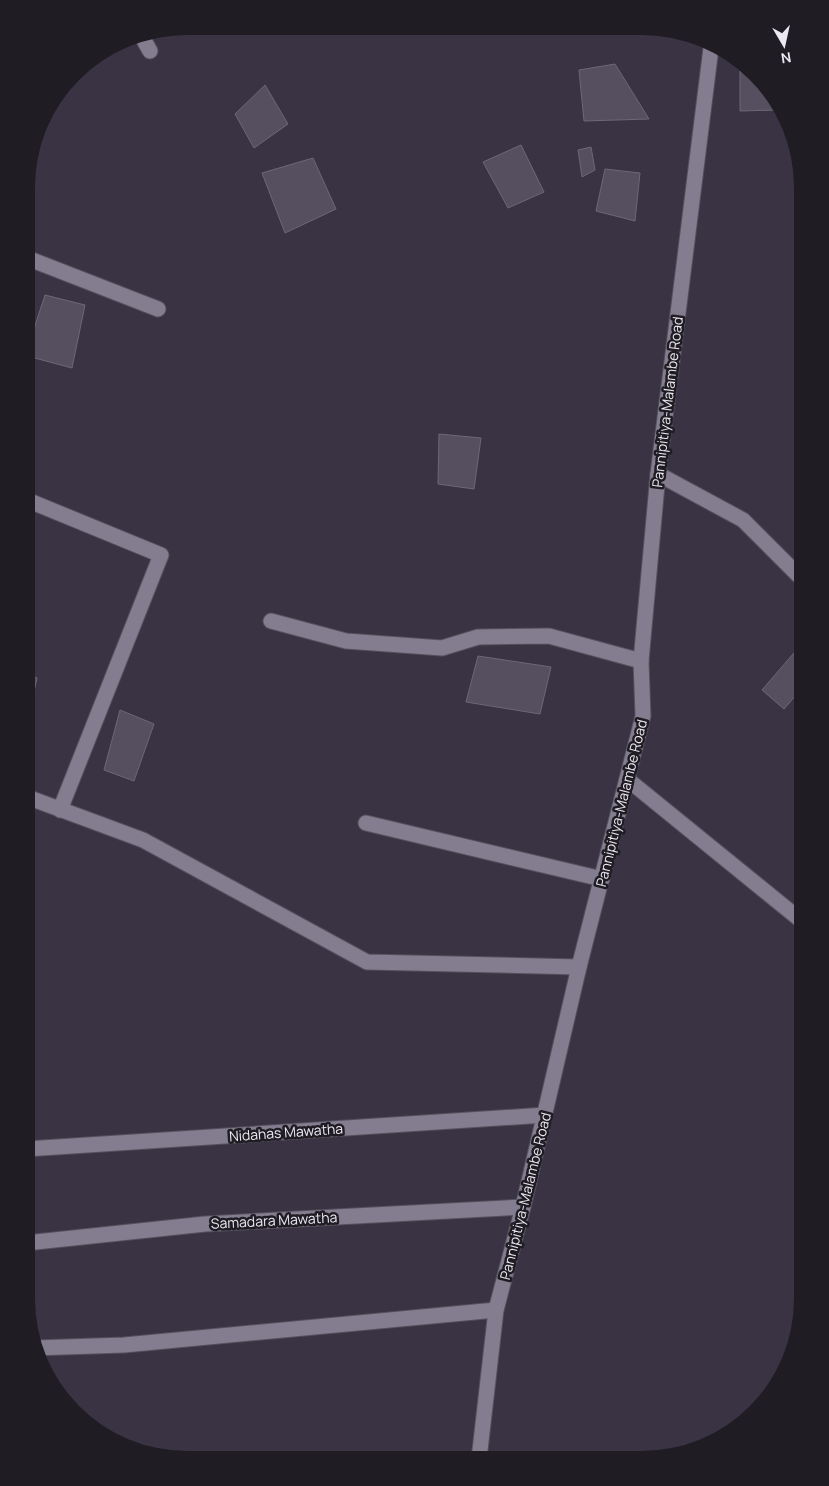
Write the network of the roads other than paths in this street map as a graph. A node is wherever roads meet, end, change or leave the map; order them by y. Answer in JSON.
{"nodes":[{"id":1,"x":144,"y":41,"type":"edge"},
{"id":2,"x":150,"y":51,"type":"dead end"},
{"id":3,"x":710,"y":51,"type":"edge"},
{"id":4,"x":35,"y":261,"type":"edge"},
{"id":5,"x":158,"y":310,"type":"dead end"},
{"id":6,"x":658,"y":474,"type":"junction"},
{"id":7,"x":35,"y":503,"type":"edge"},
{"id":8,"x":794,"y":571,"type":"edge"},
{"id":9,"x":271,"y":622,"type":"dead end"},
{"id":10,"x":641,"y":662,"type":"junction"},
{"id":11,"x":627,"y":779,"type":"junction"},
{"id":12,"x":35,"y":800,"type":"edge"},
{"id":13,"x":60,"y":810,"type":"junction"},
{"id":14,"x":366,"y":823,"type":"dead end"},
{"id":15,"x":602,"y":879,"type":"junction"},
{"id":16,"x":794,"y":915,"type":"edge"},
{"id":17,"x":579,"y":967,"type":"junction"},
{"id":18,"x":545,"y":1115,"type":"junction"},
{"id":19,"x":35,"y":1148,"type":"edge"},
{"id":20,"x":523,"y":1206,"type":"junction"},
{"id":21,"x":35,"y":1243,"type":"edge"},
{"id":22,"x":496,"y":1310,"type":"junction"},
{"id":23,"x":43,"y":1348,"type":"edge"},
{"id":24,"x":480,"y":1451,"type":"edge"}],
"edges":[{"from":1,"to":2,"type":"street"},
{"from":3,"to":6,"type":"street","name":"Pannipitiya-Malambe Road"},
{"from":4,"to":5,"type":"street"},
{"from":6,"to":8,"type":"street"},
{"from":6,"to":10,"type":"street","name":"Pannipitiya-Malambe Road"},
{"from":7,"to":13,"type":"street"},
{"from":9,"to":10,"type":"street"},
{"from":10,"to":11,"type":"street","name":"Pannipitiya-Malambe Road"},
{"from":11,"to":15,"type":"street","name":"Pannipitiya-Malambe Road"},
{"from":11,"to":16,"type":"street"},
{"from":12,"to":13,"type":"street"},
{"from":13,"to":17,"type":"street"},
{"from":14,"to":15,"type":"street"},
{"from":15,"to":17,"type":"street","name":"Pannipitiya-Malambe Road"},
{"from":17,"to":18,"type":"street","name":"Pannipitiya-Malambe Road"},
{"from":18,"to":19,"type":"street","name":"Nidahas Mawatha"},
{"from":18,"to":20,"type":"street","name":"Pannipitiya-Malambe Road"},
{"from":20,"to":21,"type":"street","name":"Samadara Mawatha"},
{"from":20,"to":22,"type":"street","name":"Pannipitiya-Malambe Road"},
{"from":22,"to":23,"type":"street"},
{"from":22,"to":24,"type":"street","name":"Pannipitiya-Malambe Road"}]}
